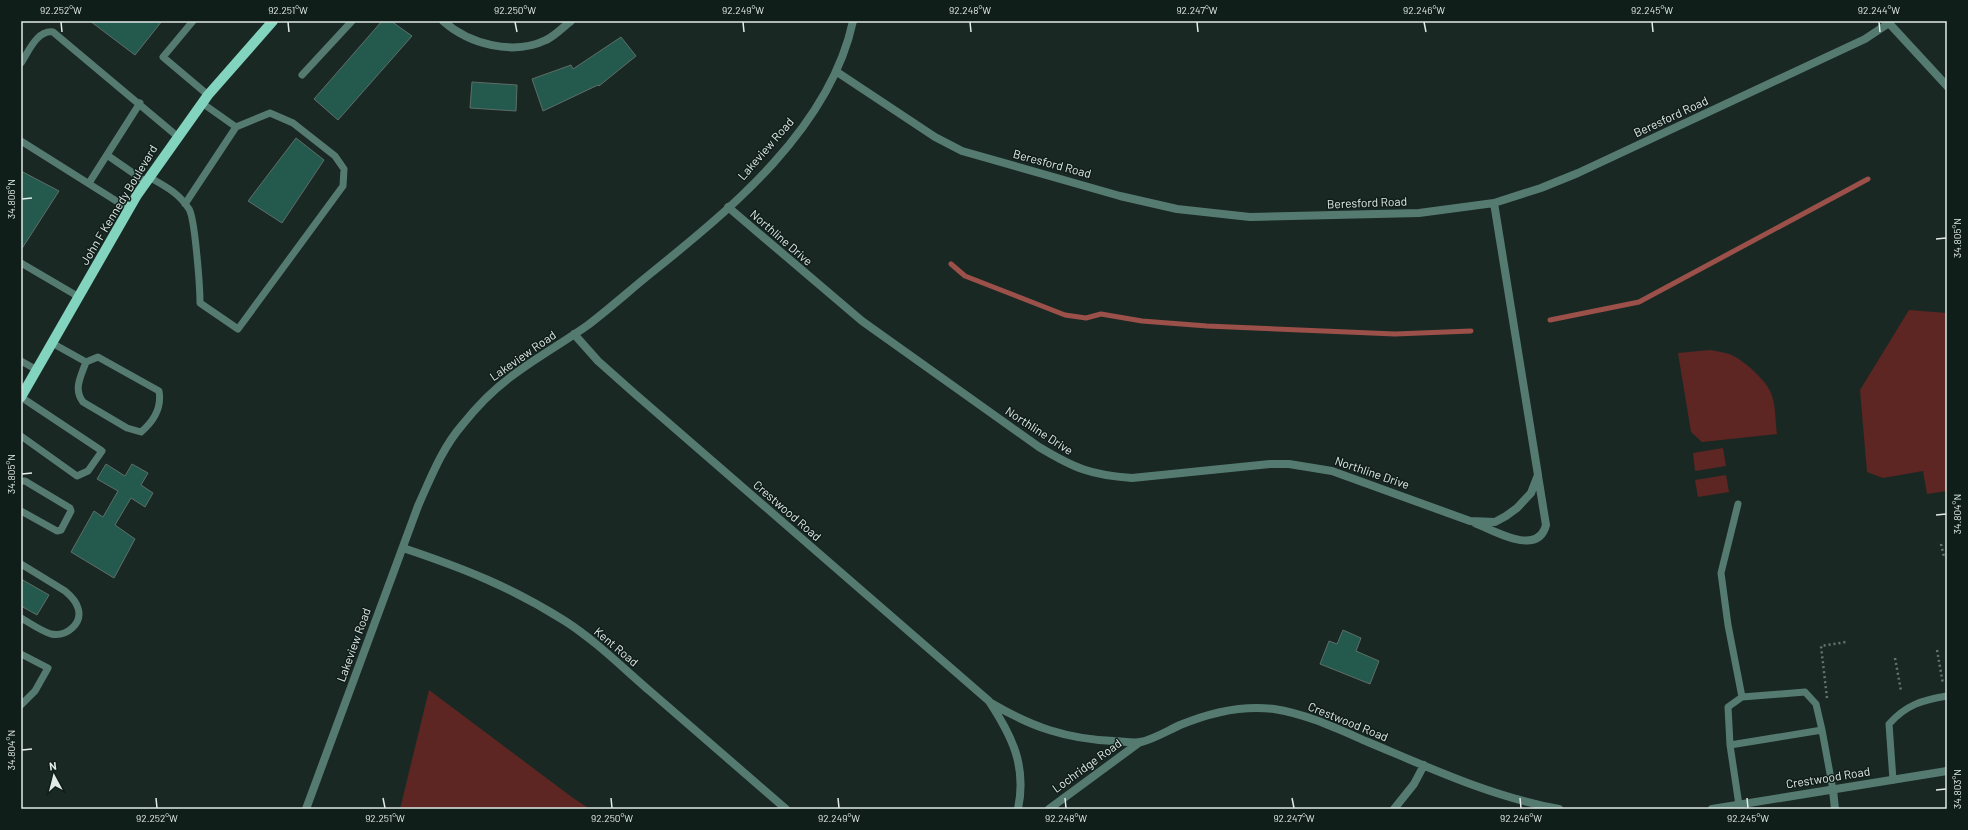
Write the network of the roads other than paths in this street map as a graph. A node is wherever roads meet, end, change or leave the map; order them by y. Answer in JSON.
{"nodes":[{"id":1,"x":194,"y":21,"type":"edge"},
{"id":2,"x":273,"y":21,"type":"edge"},
{"id":3,"x":352,"y":21,"type":"edge"},
{"id":4,"x":442,"y":21,"type":"edge"},
{"id":5,"x":571,"y":21,"type":"edge"},
{"id":6,"x":853,"y":21,"type":"edge"},
{"id":7,"x":1888,"y":22,"type":"edge"},
{"id":8,"x":21,"y":63,"type":"edge"},
{"id":9,"x":837,"y":72,"type":"junction"},
{"id":10,"x":302,"y":75,"type":"dead end"},
{"id":11,"x":1947,"y":86,"type":"edge"},
{"id":12,"x":205,"y":99,"type":"junction"},
{"id":13,"x":140,"y":103,"type":"junction"},
{"id":14,"x":236,"y":127,"type":"junction"},
{"id":15,"x":177,"y":136,"type":"junction"},
{"id":16,"x":21,"y":141,"type":"edge"},
{"id":17,"x":107,"y":155,"type":"junction"},
{"id":18,"x":147,"y":179,"type":"junction"},
{"id":19,"x":89,"y":184,"type":"junction"},
{"id":20,"x":1494,"y":203,"type":"junction"},
{"id":21,"x":185,"y":204,"type":"junction"},
{"id":22,"x":728,"y":208,"type":"junction"},
{"id":23,"x":129,"y":209,"type":"junction"},
{"id":24,"x":21,"y":263,"type":"edge"},
{"id":25,"x":79,"y":297,"type":"junction"},
{"id":26,"x":574,"y":334,"type":"junction"},
{"id":27,"x":52,"y":342,"type":"junction"},
{"id":28,"x":21,"y":361,"type":"edge"},
{"id":29,"x":86,"y":362,"type":"junction"},
{"id":30,"x":37,"y":370,"type":"junction"},
{"id":31,"x":21,"y":397,"type":"edge"},
{"id":32,"x":21,"y":436,"type":"edge"},
{"id":33,"x":1538,"y":475,"type":"junction"},
{"id":34,"x":21,"y":480,"type":"edge"},
{"id":35,"x":1738,"y":504,"type":"dead end"},
{"id":36,"x":21,"y":511,"type":"edge"},
{"id":37,"x":1470,"y":521,"type":"junction"},
{"id":38,"x":403,"y":548,"type":"junction"},
{"id":39,"x":21,"y":564,"type":"edge"},
{"id":40,"x":21,"y":618,"type":"edge"},
{"id":41,"x":21,"y":654,"type":"edge"},
{"id":42,"x":1947,"y":696,"type":"edge"},
{"id":43,"x":1742,"y":697,"type":"junction"},
{"id":44,"x":989,"y":701,"type":"junction"},
{"id":45,"x":21,"y":705,"type":"edge"},
{"id":46,"x":1822,"y":730,"type":"junction"},
{"id":47,"x":1140,"y":742,"type":"junction"},
{"id":48,"x":1730,"y":745,"type":"junction"},
{"id":49,"x":1424,"y":765,"type":"junction"},
{"id":50,"x":1947,"y":771,"type":"edge"},
{"id":51,"x":1893,"y":780,"type":"junction"},
{"id":52,"x":1832,"y":790,"type":"junction"},
{"id":53,"x":1739,"y":805,"type":"junction"},
{"id":54,"x":306,"y":809,"type":"edge"},
{"id":55,"x":786,"y":809,"type":"edge"},
{"id":56,"x":1018,"y":809,"type":"edge"},
{"id":57,"x":1049,"y":809,"type":"edge"},
{"id":58,"x":1394,"y":809,"type":"edge"},
{"id":59,"x":1559,"y":809,"type":"edge"},
{"id":60,"x":1712,"y":809,"type":"edge"},
{"id":61,"x":1835,"y":809,"type":"edge"}],
"edges":[{"from":1,"to":12,"type":"lane"},
{"from":2,"to":12,"type":"main road","name":"John F Kennedy Boulevard"},
{"from":3,"to":10,"type":"lane"},
{"from":4,"to":5,"type":"street"},
{"from":6,"to":9,"type":"street","name":"Lakeview Road"},
{"from":7,"to":11,"type":"street"},
{"from":7,"to":20,"type":"street","name":"Beresford Road"},
{"from":8,"to":13,"type":"lane"},
{"from":9,"to":20,"type":"street","name":"Beresford Road"},
{"from":9,"to":22,"type":"street","name":"Lakeview Road"},
{"from":12,"to":14,"type":"lane"},
{"from":12,"to":15,"type":"main road","name":"John F Kennedy Boulevard"},
{"from":13,"to":15,"type":"lane"},
{"from":13,"to":17,"type":"lane"},
{"from":14,"to":21,"type":"lane"},
{"from":14,"to":21,"type":"lane"},
{"from":15,"to":18,"type":"main road","name":"John F Kennedy Boulevard"},
{"from":16,"to":19,"type":"lane"},
{"from":17,"to":18,"type":"lane"},
{"from":17,"to":19,"type":"lane"},
{"from":18,"to":21,"type":"lane"},
{"from":18,"to":23,"type":"main road","name":"John F Kennedy Boulevard"},
{"from":19,"to":23,"type":"lane"},
{"from":20,"to":33,"type":"street","name":"Northline Drive"},
{"from":22,"to":26,"type":"street","name":"Lakeview Road"},
{"from":22,"to":37,"type":"street","name":"Northline Drive"},
{"from":23,"to":25,"type":"main road","name":"John F Kennedy Boulevard"},
{"from":24,"to":25,"type":"lane"},
{"from":25,"to":27,"type":"main road","name":"John F Kennedy Boulevard"},
{"from":26,"to":38,"type":"street","name":"Lakeview Road"},
{"from":26,"to":44,"type":"street","name":"Crestwood Road"},
{"from":27,"to":29,"type":"lane"},
{"from":27,"to":30,"type":"main road","name":"John F Kennedy Boulevard"},
{"from":28,"to":30,"type":"lane"},
{"from":29,"to":29,"type":"lane"},
{"from":30,"to":31,"type":"main road","name":"John F Kennedy Boulevard"},
{"from":31,"to":32,"type":"lane"},
{"from":33,"to":37,"type":"street","name":"Northline Drive"},
{"from":33,"to":37,"type":"street","name":"Northline Drive"},
{"from":34,"to":36,"type":"lane"},
{"from":35,"to":43,"type":"lane"},
{"from":38,"to":54,"type":"street","name":"Lakeview Road"},
{"from":38,"to":55,"type":"street","name":"Kent Road"},
{"from":39,"to":40,"type":"lane"},
{"from":41,"to":45,"type":"lane"},
{"from":42,"to":51,"type":"lane"},
{"from":43,"to":46,"type":"lane"},
{"from":43,"to":48,"type":"lane"},
{"from":44,"to":47,"type":"street","name":"Crestwood Road"},
{"from":44,"to":56,"type":"street","name":"Crestwood Road"},
{"from":46,"to":48,"type":"lane"},
{"from":46,"to":52,"type":"lane"},
{"from":47,"to":49,"type":"street","name":"Crestwood Road"},
{"from":47,"to":57,"type":"street","name":"Lochridge Road"},
{"from":48,"to":53,"type":"lane"},
{"from":49,"to":58,"type":"street"},
{"from":49,"to":59,"type":"street","name":"Crestwood Road"},
{"from":50,"to":51,"type":"street","name":"Crestwood Road"},
{"from":51,"to":52,"type":"street","name":"Crestwood Road"},
{"from":52,"to":53,"type":"street","name":"Crestwood Road"},
{"from":52,"to":61,"type":"street"},
{"from":53,"to":60,"type":"street","name":"Crestwood Road"}]}
